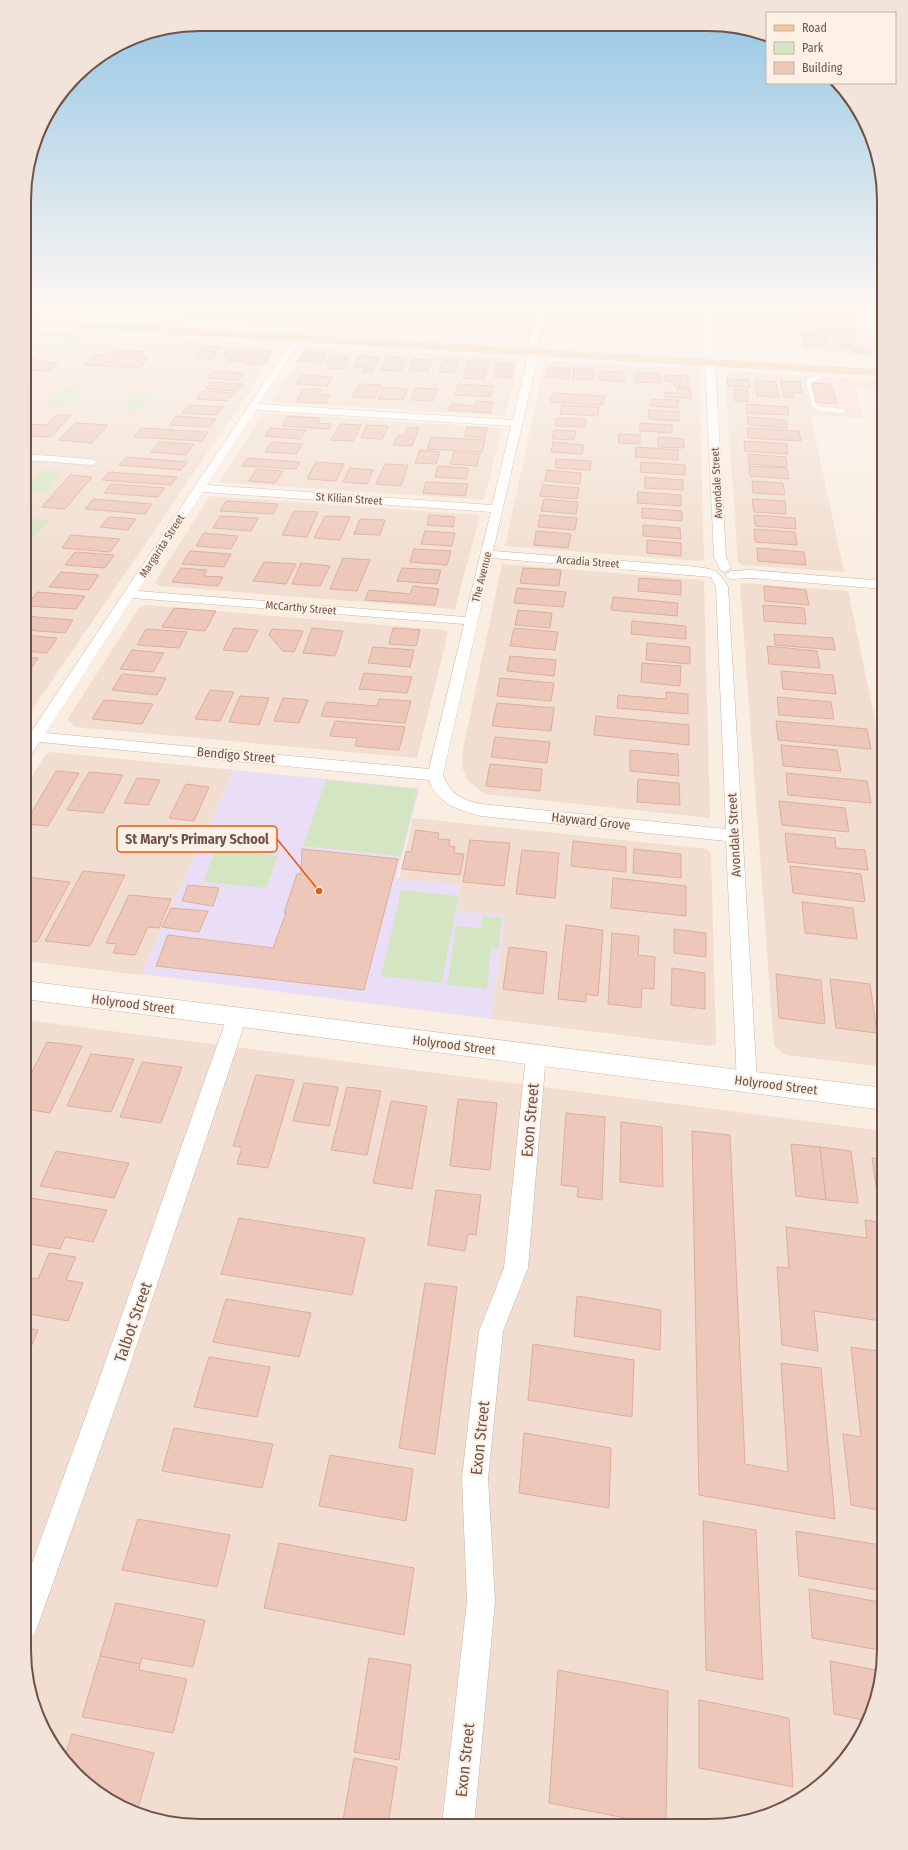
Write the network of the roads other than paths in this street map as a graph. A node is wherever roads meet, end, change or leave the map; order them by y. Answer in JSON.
{"nodes":[{"id":1,"x":262,"y":393,"type":"edge"},
{"id":2,"x":524,"y":393,"type":"edge"},
{"id":3,"x":711,"y":393,"type":"edge"},
{"id":4,"x":811,"y":393,"type":"edge"},
{"id":5,"x":253,"y":407,"type":"junction"},
{"id":6,"x":843,"y":411,"type":"dead end"},
{"id":7,"x":518,"y":423,"type":"junction"},
{"id":8,"x":31,"y":457,"type":"edge"},
{"id":9,"x":92,"y":462,"type":"dead end"},
{"id":10,"x":199,"y":488,"type":"junction"},
{"id":11,"x":498,"y":509,"type":"junction"},
{"id":12,"x":488,"y":554,"type":"junction"},
{"id":13,"x":721,"y":572,"type":"junction"},
{"id":14,"x":877,"y":584,"type":"edge"},
{"id":15,"x":130,"y":594,"type":"junction"},
{"id":16,"x":471,"y":621,"type":"junction"},
{"id":17,"x":36,"y":736,"type":"junction"},
{"id":18,"x":31,"y":744,"type":"edge"},
{"id":19,"x":435,"y":774,"type":"junction"},
{"id":20,"x":735,"y":836,"type":"junction"},
{"id":21,"x":31,"y":991,"type":"edge"},
{"id":22,"x":237,"y":1017,"type":"junction"},
{"id":23,"x":536,"y":1055,"type":"junction"},
{"id":24,"x":748,"y":1082,"type":"junction"},
{"id":25,"x":877,"y":1098,"type":"edge"},
{"id":26,"x":31,"y":1606,"type":"edge"},
{"id":27,"x":459,"y":1819,"type":"edge"}],
"edges":[{"from":1,"to":5,"type":"street","name":"Margarita Street"},
{"from":2,"to":7,"type":"street","name":"The Avenue"},
{"from":3,"to":13,"type":"street","name":"Avondale Street"},
{"from":4,"to":6,"type":"lane"},
{"from":5,"to":7,"type":"street"},
{"from":5,"to":10,"type":"street","name":"Margarita Street"},
{"from":7,"to":11,"type":"street","name":"The Avenue"},
{"from":8,"to":9,"type":"street"},
{"from":10,"to":11,"type":"street","name":"St Kilian Street"},
{"from":10,"to":15,"type":"street","name":"Margarita Street"},
{"from":11,"to":12,"type":"street","name":"The Avenue"},
{"from":12,"to":13,"type":"street","name":"Arcadia Street"},
{"from":12,"to":16,"type":"street","name":"The Avenue"},
{"from":13,"to":14,"type":"street","name":"Arcadia Street"},
{"from":13,"to":20,"type":"street","name":"Avondale Street"},
{"from":15,"to":16,"type":"street","name":"McCarthy Street"},
{"from":15,"to":17,"type":"street","name":"Margarita Street"},
{"from":16,"to":19,"type":"street","name":"The Avenue"},
{"from":17,"to":18,"type":"street","name":"Margarita Street"},
{"from":17,"to":19,"type":"street","name":"Bendigo Street"},
{"from":19,"to":20,"type":"street","name":"Hayward Grove"},
{"from":20,"to":24,"type":"street","name":"Avondale Street"},
{"from":21,"to":22,"type":"street","name":"Holyrood Street"},
{"from":22,"to":23,"type":"street","name":"Holyrood Street"},
{"from":22,"to":26,"type":"street","name":"Talbot Street"},
{"from":23,"to":24,"type":"street","name":"Holyrood Street"},
{"from":23,"to":27,"type":"street","name":"Exon Street"},
{"from":24,"to":25,"type":"street","name":"Holyrood Street"}]}
